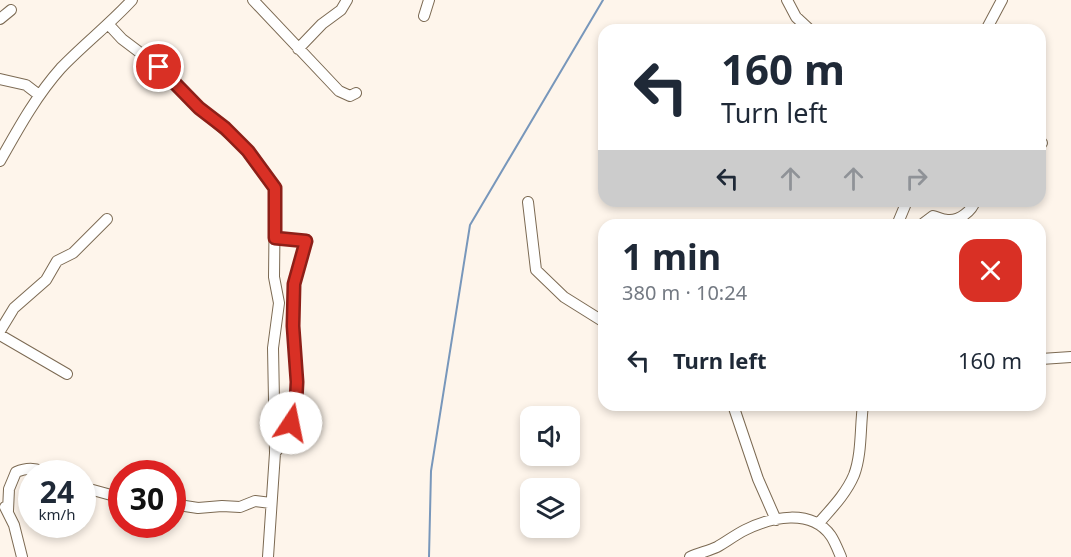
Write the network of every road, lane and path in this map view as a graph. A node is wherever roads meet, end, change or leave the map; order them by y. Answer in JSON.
{"nodes":[{"id":1,"x":132,"y":0,"type":"edge"},
{"id":2,"x":252,"y":0,"type":"edge"},
{"id":3,"x":347,"y":0,"type":"edge"},
{"id":4,"x":429,"y":0,"type":"edge"},
{"id":5,"x":787,"y":0,"type":"edge"},
{"id":6,"x":1002,"y":0,"type":"edge"},
{"id":7,"x":11,"y":10,"type":"dead end"},
{"id":8,"x":424,"y":16,"type":"dead end"},
{"id":9,"x":0,"y":19,"type":"edge"},
{"id":10,"x":804,"y":24,"type":"edge"},
{"id":11,"x":989,"y":24,"type":"edge"},
{"id":12,"x":109,"y":25,"type":"junction"},
{"id":13,"x":298,"y":49,"type":"junction"},
{"id":14,"x":0,"y":79,"type":"edge"},
{"id":15,"x":356,"y":93,"type":"dead end"},
{"id":16,"x":39,"y":95,"type":"junction"},
{"id":17,"x":0,"y":161,"type":"edge"},
{"id":18,"x":528,"y":202,"type":"dead end"},
{"id":19,"x":973,"y":207,"type":"edge"},
{"id":20,"x":106,"y":219,"type":"dead end"},
{"id":21,"x":929,"y":219,"type":"edge"},
{"id":22,"x":944,"y":219,"type":"edge"},
{"id":23,"x":954,"y":219,"type":"edge"},
{"id":24,"x":275,"y":238,"type":"junction"},
{"id":25,"x":598,"y":318,"type":"edge"},
{"id":26,"x":0,"y":333,"type":"edge"},
{"id":27,"x":1071,"y":357,"type":"edge"},
{"id":28,"x":1046,"y":359,"type":"edge"},
{"id":29,"x":67,"y":374,"type":"dead end"},
{"id":30,"x":735,"y":411,"type":"edge"},
{"id":31,"x":862,"y":411,"type":"edge"},
{"id":32,"x":275,"y":453,"type":"junction"},
{"id":33,"x":18,"y":471,"type":"edge"},
{"id":34,"x":0,"y":499,"type":"edge"},
{"id":35,"x":271,"y":503,"type":"junction"},
{"id":36,"x":186,"y":506,"type":"edge"},
{"id":37,"x":8,"y":512,"type":"junction"},
{"id":38,"x":776,"y":520,"type":"junction"},
{"id":39,"x":818,"y":524,"type":"junction"},
{"id":40,"x":22,"y":557,"type":"edge"},
{"id":41,"x":268,"y":557,"type":"edge"},
{"id":42,"x":690,"y":557,"type":"edge"},
{"id":43,"x":841,"y":557,"type":"edge"}],
"edges":[{"from":1,"to":12,"type":"street"},
{"from":2,"to":13,"type":"street"},
{"from":3,"to":13,"type":"street"},
{"from":4,"to":8,"type":"street"},
{"from":5,"to":10,"type":"street"},
{"from":6,"to":11,"type":"street"},
{"from":7,"to":9,"type":"street"},
{"from":12,"to":16,"type":"street"},
{"from":12,"to":24,"type":"street"},
{"from":13,"to":15,"type":"street"},
{"from":14,"to":16,"type":"street"},
{"from":16,"to":17,"type":"street"},
{"from":18,"to":25,"type":"street"},
{"from":19,"to":23,"type":"street"},
{"from":20,"to":26,"type":"street"},
{"from":21,"to":22,"type":"street"},
{"from":24,"to":32,"type":"street"},
{"from":24,"to":32,"type":"street"},
{"from":26,"to":29,"type":"street"},
{"from":27,"to":28,"type":"street"},
{"from":30,"to":38,"type":"street"},
{"from":31,"to":39,"type":"street"},
{"from":32,"to":35,"type":"street"},
{"from":33,"to":37,"type":"street"},
{"from":34,"to":37,"type":"street"},
{"from":35,"to":36,"type":"street"},
{"from":35,"to":41,"type":"street"},
{"from":37,"to":40,"type":"street"},
{"from":38,"to":39,"type":"street"},
{"from":38,"to":42,"type":"street"},
{"from":39,"to":43,"type":"street"}]}
